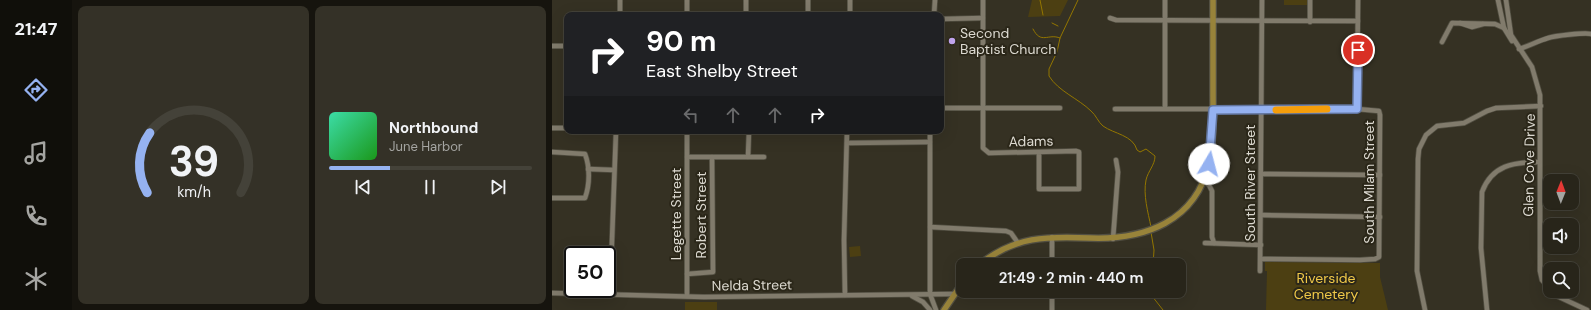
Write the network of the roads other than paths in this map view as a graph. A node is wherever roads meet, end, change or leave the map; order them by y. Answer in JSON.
{"nodes":[{"id":1,"x":620,"y":0,"type":"edge"},
{"id":2,"x":687,"y":0,"type":"edge"},
{"id":3,"x":746,"y":0,"type":"edge"},
{"id":4,"x":808,"y":0,"type":"edge"},
{"id":5,"x":850,"y":0,"type":"edge"},
{"id":6,"x":935,"y":0,"type":"edge"},
{"id":7,"x":983,"y":0,"type":"edge"},
{"id":8,"x":1165,"y":0,"type":"edge"},
{"id":9,"x":1213,"y":0,"type":"edge"},
{"id":10,"x":1262,"y":0,"type":"edge"},
{"id":11,"x":1310,"y":0,"type":"edge"},
{"id":12,"x":1358,"y":0,"type":"edge"},
{"id":13,"x":1498,"y":0,"type":"edge"},
{"id":14,"x":1506,"y":0,"type":"edge"},
{"id":15,"x":620,"y":12,"type":"edge"},
{"id":16,"x":687,"y":12,"type":"edge"},
{"id":17,"x":746,"y":12,"type":"edge"},
{"id":18,"x":808,"y":12,"type":"edge"},
{"id":19,"x":850,"y":12,"type":"edge"},
{"id":20,"x":934,"y":12,"type":"edge"},
{"id":21,"x":983,"y":18,"type":"junction"},
{"id":22,"x":1110,"y":18,"type":"dead end"},
{"id":23,"x":944,"y":19,"type":"edge"},
{"id":24,"x":1501,"y":19,"type":"junction"},
{"id":25,"x":1165,"y":21,"type":"junction"},
{"id":26,"x":1358,"y":21,"type":"junction"},
{"id":27,"x":1213,"y":22,"type":"junction"},
{"id":28,"x":1262,"y":22,"type":"junction"},
{"id":29,"x":1310,"y":22,"type":"junction"},
{"id":30,"x":1495,"y":24,"type":"junction"},
{"id":31,"x":1504,"y":28,"type":"junction"},
{"id":32,"x":1591,"y":34,"type":"edge"},
{"id":33,"x":1442,"y":42,"type":"dead end"},
{"id":34,"x":1516,"y":44,"type":"junction"},
{"id":35,"x":552,"y":46,"type":"edge"},
{"id":36,"x":564,"y":46,"type":"edge"},
{"id":37,"x":1519,"y":49,"type":"junction"},
{"id":38,"x":1541,"y":106,"type":"junction"},
{"id":39,"x":944,"y":108,"type":"edge"},
{"id":40,"x":1060,"y":108,"type":"dead end"},
{"id":41,"x":1165,"y":108,"type":"junction"},
{"id":42,"x":983,"y":109,"type":"junction"},
{"id":43,"x":1115,"y":109,"type":"dead end"},
{"id":44,"x":1357,"y":109,"type":"junction"},
{"id":45,"x":1213,"y":110,"type":"junction"},
{"id":46,"x":1262,"y":110,"type":"junction"},
{"id":47,"x":552,"y":128,"type":"edge"},
{"id":48,"x":564,"y":128,"type":"edge"},
{"id":49,"x":616,"y":134,"type":"edge"},
{"id":50,"x":687,"y":134,"type":"edge"},
{"id":51,"x":749,"y":134,"type":"edge"},
{"id":52,"x":847,"y":134,"type":"edge"},
{"id":53,"x":930,"y":134,"type":"edge"},
{"id":54,"x":930,"y":142,"type":"junction"},
{"id":55,"x":847,"y":143,"type":"junction"},
{"id":56,"x":552,"y":152,"type":"edge"},
{"id":57,"x":1039,"y":152,"type":"junction"},
{"id":58,"x":688,"y":157,"type":"junction"},
{"id":59,"x":712,"y":157,"type":"junction"},
{"id":60,"x":748,"y":157,"type":"junction"},
{"id":61,"x":764,"y":157,"type":"dead end"},
{"id":62,"x":1116,"y":160,"type":"dead end"},
{"id":63,"x":1539,"y":162,"type":"junction"},
{"id":64,"x":588,"y":169,"type":"junction"},
{"id":65,"x":614,"y":170,"type":"junction"},
{"id":66,"x":1261,"y":174,"type":"junction"},
{"id":67,"x":1380,"y":175,"type":"junction"},
{"id":68,"x":1203,"y":181,"type":"junction"},
{"id":69,"x":552,"y":198,"type":"edge"},
{"id":70,"x":1260,"y":215,"type":"junction"},
{"id":71,"x":1380,"y":217,"type":"junction"},
{"id":72,"x":930,"y":227,"type":"junction"},
{"id":73,"x":1052,"y":236,"type":"junction"},
{"id":74,"x":1113,"y":239,"type":"junction"},
{"id":75,"x":1018,"y":243,"type":"junction"},
{"id":76,"x":1205,"y":243,"type":"dead end"},
{"id":77,"x":1214,"y":243,"type":"junction"},
{"id":78,"x":1261,"y":245,"type":"junction"},
{"id":79,"x":612,"y":246,"type":"edge"},
{"id":80,"x":990,"y":258,"type":"edge"},
{"id":81,"x":1052,"y":258,"type":"edge"},
{"id":82,"x":1261,"y":259,"type":"junction"},
{"id":83,"x":1260,"y":271,"type":"dead end"},
{"id":84,"x":687,"y":274,"type":"junction"},
{"id":85,"x":1543,"y":281,"type":"edge"},
{"id":86,"x":956,"y":290,"type":"edge"},
{"id":87,"x":552,"y":293,"type":"edge"},
{"id":88,"x":564,"y":293,"type":"edge"},
{"id":89,"x":930,"y":294,"type":"junction"},
{"id":90,"x":953,"y":294,"type":"junction"},
{"id":91,"x":616,"y":295,"type":"edge"},
{"id":92,"x":846,"y":295,"type":"junction"},
{"id":93,"x":910,"y":295,"type":"junction"},
{"id":94,"x":687,"y":296,"type":"junction"},
{"id":95,"x":1052,"y":298,"type":"edge"},
{"id":96,"x":1561,"y":298,"type":"edge"},
{"id":97,"x":930,"y":310,"type":"edge"},
{"id":98,"x":936,"y":310,"type":"edge"},
{"id":99,"x":944,"y":310,"type":"edge"},
{"id":100,"x":1052,"y":310,"type":"edge"},
{"id":101,"x":1425,"y":310,"type":"edge"},
{"id":102,"x":1487,"y":310,"type":"edge"},
{"id":103,"x":1587,"y":310,"type":"edge"}],
"edges":[{"from":1,"to":15,"type":"street"},
{"from":2,"to":16,"type":"street"},
{"from":3,"to":17,"type":"street"},
{"from":4,"to":18,"type":"street"},
{"from":5,"to":19,"type":"street"},
{"from":6,"to":20,"type":"street"},
{"from":7,"to":21,"type":"street"},
{"from":8,"to":25,"type":"street"},
{"from":9,"to":27,"type":"main road"},
{"from":10,"to":28,"type":"street","name":"South River Street"},
{"from":11,"to":29,"type":"street"},
{"from":12,"to":26,"type":"street","name":"South Milam Street"},
{"from":13,"to":24,"type":"street","name":"Glen Cove Drive"},
{"from":14,"to":34,"type":"street","name":"Glen Cove Drive"},
{"from":21,"to":23,"type":"street"},
{"from":21,"to":42,"type":"street"},
{"from":22,"to":25,"type":"street"},
{"from":24,"to":30,"type":"street"},
{"from":24,"to":31,"type":"street","name":"Glen Cove Drive"},
{"from":25,"to":27,"type":"street"},
{"from":25,"to":41,"type":"street"},
{"from":26,"to":29,"type":"street"},
{"from":26,"to":44,"type":"street","name":"South Milam Street"},
{"from":27,"to":28,"type":"street"},
{"from":27,"to":45,"type":"main road"},
{"from":28,"to":29,"type":"street"},
{"from":28,"to":46,"type":"street","name":"South River Street"},
{"from":30,"to":31,"type":"street"},
{"from":30,"to":33,"type":"street"},
{"from":31,"to":34,"type":"street","name":"Glen Cove Drive"},
{"from":32,"to":37,"type":"street"},
{"from":34,"to":37,"type":"street","name":"Glen Cove Drive"},
{"from":35,"to":36,"type":"street"},
{"from":37,"to":38,"type":"street","name":"Glen Cove Drive"},
{"from":38,"to":63,"type":"street","name":"Glen Cove Drive"},
{"from":38,"to":101,"type":"street"},
{"from":39,"to":42,"type":"street"},
{"from":40,"to":42,"type":"street"},
{"from":41,"to":43,"type":"street"},
{"from":41,"to":45,"type":"street"},
{"from":42,"to":57,"type":"street","name":"Adams"},
{"from":44,"to":46,"type":"street"},
{"from":44,"to":67,"type":"street","name":"South Milam Street"},
{"from":45,"to":46,"type":"street"},
{"from":45,"to":68,"type":"main road"},
{"from":46,"to":66,"type":"street","name":"South River Street"},
{"from":47,"to":48,"type":"street"},
{"from":49,"to":65,"type":"street"},
{"from":50,"to":58,"type":"street","name":"Legette Street"},
{"from":51,"to":60,"type":"street"},
{"from":52,"to":55,"type":"street"},
{"from":53,"to":54,"type":"street"},
{"from":54,"to":55,"type":"street"},
{"from":54,"to":72,"type":"street"},
{"from":55,"to":92,"type":"street"},
{"from":56,"to":64,"type":"street"},
{"from":57,"to":57,"type":"street","name":"Adams"},
{"from":58,"to":59,"type":"street"},
{"from":58,"to":84,"type":"street","name":"Legette Street"},
{"from":59,"to":60,"type":"street"},
{"from":59,"to":84,"type":"street","name":"Robert Street"},
{"from":60,"to":61,"type":"street"},
{"from":62,"to":74,"type":"street"},
{"from":63,"to":85,"type":"street","name":"Glen Cove Drive"},
{"from":63,"to":102,"type":"street"},
{"from":64,"to":65,"type":"street"},
{"from":64,"to":69,"type":"street"},
{"from":65,"to":79,"type":"street"},
{"from":66,"to":67,"type":"street"},
{"from":66,"to":70,"type":"street","name":"South River Street"},
{"from":67,"to":71,"type":"street","name":"South Milam Street"},
{"from":68,"to":74,"type":"main road"},
{"from":68,"to":77,"type":"street"},
{"from":70,"to":71,"type":"street"},
{"from":70,"to":78,"type":"street","name":"South River Street"},
{"from":71,"to":82,"type":"street","name":"South Milam Street"},
{"from":72,"to":75,"type":"street"},
{"from":72,"to":89,"type":"street"},
{"from":73,"to":74,"type":"main road"},
{"from":73,"to":75,"type":"main road"},
{"from":73,"to":81,"type":"street"},
{"from":75,"to":80,"type":"main road"},
{"from":76,"to":77,"type":"street"},
{"from":77,"to":78,"type":"street"},
{"from":78,"to":82,"type":"street","name":"South River Street"},
{"from":82,"to":83,"type":"street","name":"South River Street"},
{"from":84,"to":94,"type":"street","name":"Legette Street"},
{"from":86,"to":90,"type":"main road"},
{"from":87,"to":88,"type":"street","name":"Nelda Street"},
{"from":89,"to":90,"type":"street","name":"Nelda Street"},
{"from":89,"to":93,"type":"street","name":"Nelda Street"},
{"from":89,"to":97,"type":"street"},
{"from":89,"to":98,"type":"street"},
{"from":90,"to":99,"type":"main road"},
{"from":91,"to":94,"type":"street","name":"Nelda Street"},
{"from":92,"to":93,"type":"street","name":"Nelda Street"},
{"from":92,"to":94,"type":"street","name":"Nelda Street"},
{"from":93,"to":97,"type":"street"},
{"from":95,"to":100,"type":"street"},
{"from":96,"to":103,"type":"street","name":"Glen Cove Drive"}]}
